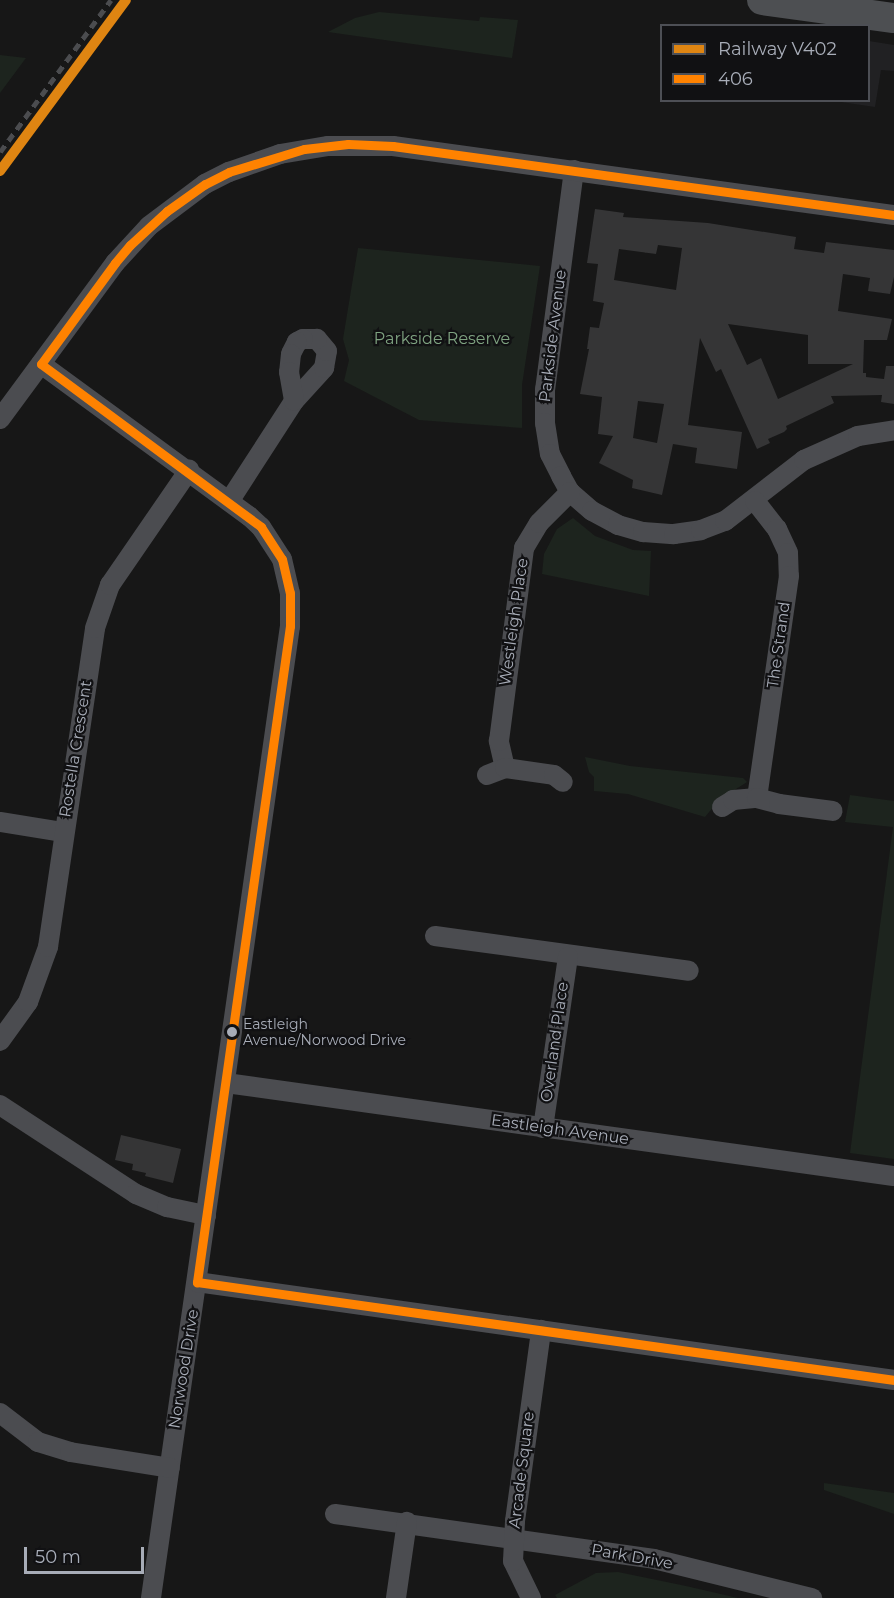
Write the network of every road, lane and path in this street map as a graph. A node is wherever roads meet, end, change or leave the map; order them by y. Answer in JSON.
{"nodes":[{"id":1,"x":762,"y":0,"type":"edge"},
{"id":2,"x":894,"y":18,"type":"edge"},
{"id":3,"x":574,"y":170,"type":"junction"},
{"id":4,"x":894,"y":215,"type":"edge"},
{"id":5,"x":41,"y":364,"type":"junction"},
{"id":6,"x":294,"y":401,"type":"dead end"},
{"id":7,"x":0,"y":419,"type":"edge"},
{"id":8,"x":894,"y":430,"type":"edge"},
{"id":9,"x":189,"y":470,"type":"junction"},
{"id":10,"x":570,"y":492,"type":"junction"},
{"id":11,"x":230,"y":500,"type":"junction"},
{"id":12,"x":755,"y":501,"type":"junction"},
{"id":13,"x":563,"y":782,"type":"dead end"},
{"id":14,"x":757,"y":798,"type":"junction"},
{"id":15,"x":722,"y":807,"type":"dead end"},
{"id":16,"x":833,"y":812,"type":"dead end"},
{"id":17,"x":0,"y":823,"type":"edge"},
{"id":18,"x":63,"y":832,"type":"junction"},
{"id":19,"x":435,"y":936,"type":"dead end"},
{"id":20,"x":568,"y":957,"type":"junction"},
{"id":21,"x":689,"y":971,"type":"dead end"},
{"id":22,"x":0,"y":1041,"type":"edge"},
{"id":23,"x":226,"y":1083,"type":"junction"},
{"id":24,"x":0,"y":1106,"type":"edge"},
{"id":25,"x":543,"y":1128,"type":"junction"},
{"id":26,"x":894,"y":1176,"type":"edge"},
{"id":27,"x":206,"y":1215,"type":"junction"},
{"id":28,"x":197,"y":1282,"type":"junction"},
{"id":29,"x":541,"y":1330,"type":"junction"},
{"id":30,"x":894,"y":1380,"type":"edge"},
{"id":31,"x":0,"y":1413,"type":"edge"},
{"id":32,"x":170,"y":1468,"type":"junction"},
{"id":33,"x":334,"y":1514,"type":"dead end"},
{"id":34,"x":407,"y":1522,"type":"junction"},
{"id":35,"x":514,"y":1538,"type":"junction"},
{"id":36,"x":152,"y":1598,"type":"edge"},
{"id":37,"x":396,"y":1598,"type":"edge"},
{"id":38,"x":531,"y":1598,"type":"edge"},
{"id":39,"x":812,"y":1598,"type":"edge"}],
"edges":[{"from":1,"to":2,"type":"main road"},
{"from":3,"to":4,"type":"street"},
{"from":3,"to":5,"type":"street"},
{"from":3,"to":10,"type":"street","name":"Parkside Avenue"},
{"from":5,"to":7,"type":"street"},
{"from":5,"to":9,"type":"street","name":"Norwood Drive"},
{"from":6,"to":11,"type":"street"},
{"from":8,"to":12,"type":"street","name":"Parkside Avenue"},
{"from":9,"to":11,"type":"street","name":"Norwood Drive"},
{"from":9,"to":18,"type":"street","name":"Rostella Crescent"},
{"from":10,"to":12,"type":"street","name":"Parkside Avenue"},
{"from":10,"to":13,"type":"street","name":"Westleigh Place"},
{"from":11,"to":23,"type":"street","name":"Norwood Drive"},
{"from":12,"to":14,"type":"street","name":"The Strand"},
{"from":14,"to":15,"type":"street"},
{"from":14,"to":16,"type":"street"},
{"from":17,"to":18,"type":"street"},
{"from":18,"to":22,"type":"street","name":"Rostella Crescent"},
{"from":19,"to":20,"type":"street"},
{"from":20,"to":21,"type":"street"},
{"from":20,"to":25,"type":"street","name":"Overland Place"},
{"from":23,"to":25,"type":"street","name":"Eastleigh Avenue"},
{"from":23,"to":27,"type":"street","name":"Norwood Drive"},
{"from":24,"to":27,"type":"street"},
{"from":25,"to":26,"type":"street","name":"Eastleigh Avenue"},
{"from":27,"to":28,"type":"street","name":"Norwood Drive"},
{"from":28,"to":29,"type":"street"},
{"from":28,"to":32,"type":"street","name":"Norwood Drive"},
{"from":29,"to":30,"type":"street"},
{"from":29,"to":35,"type":"street","name":"Arcade Square"},
{"from":31,"to":32,"type":"street"},
{"from":32,"to":36,"type":"street","name":"Norwood Drive"},
{"from":33,"to":34,"type":"street","name":"Arcade Square"},
{"from":34,"to":35,"type":"street","name":"Arcade Square"},
{"from":34,"to":37,"type":"street"},
{"from":35,"to":38,"type":"street"},
{"from":35,"to":39,"type":"street","name":"Park Drive"}]}
